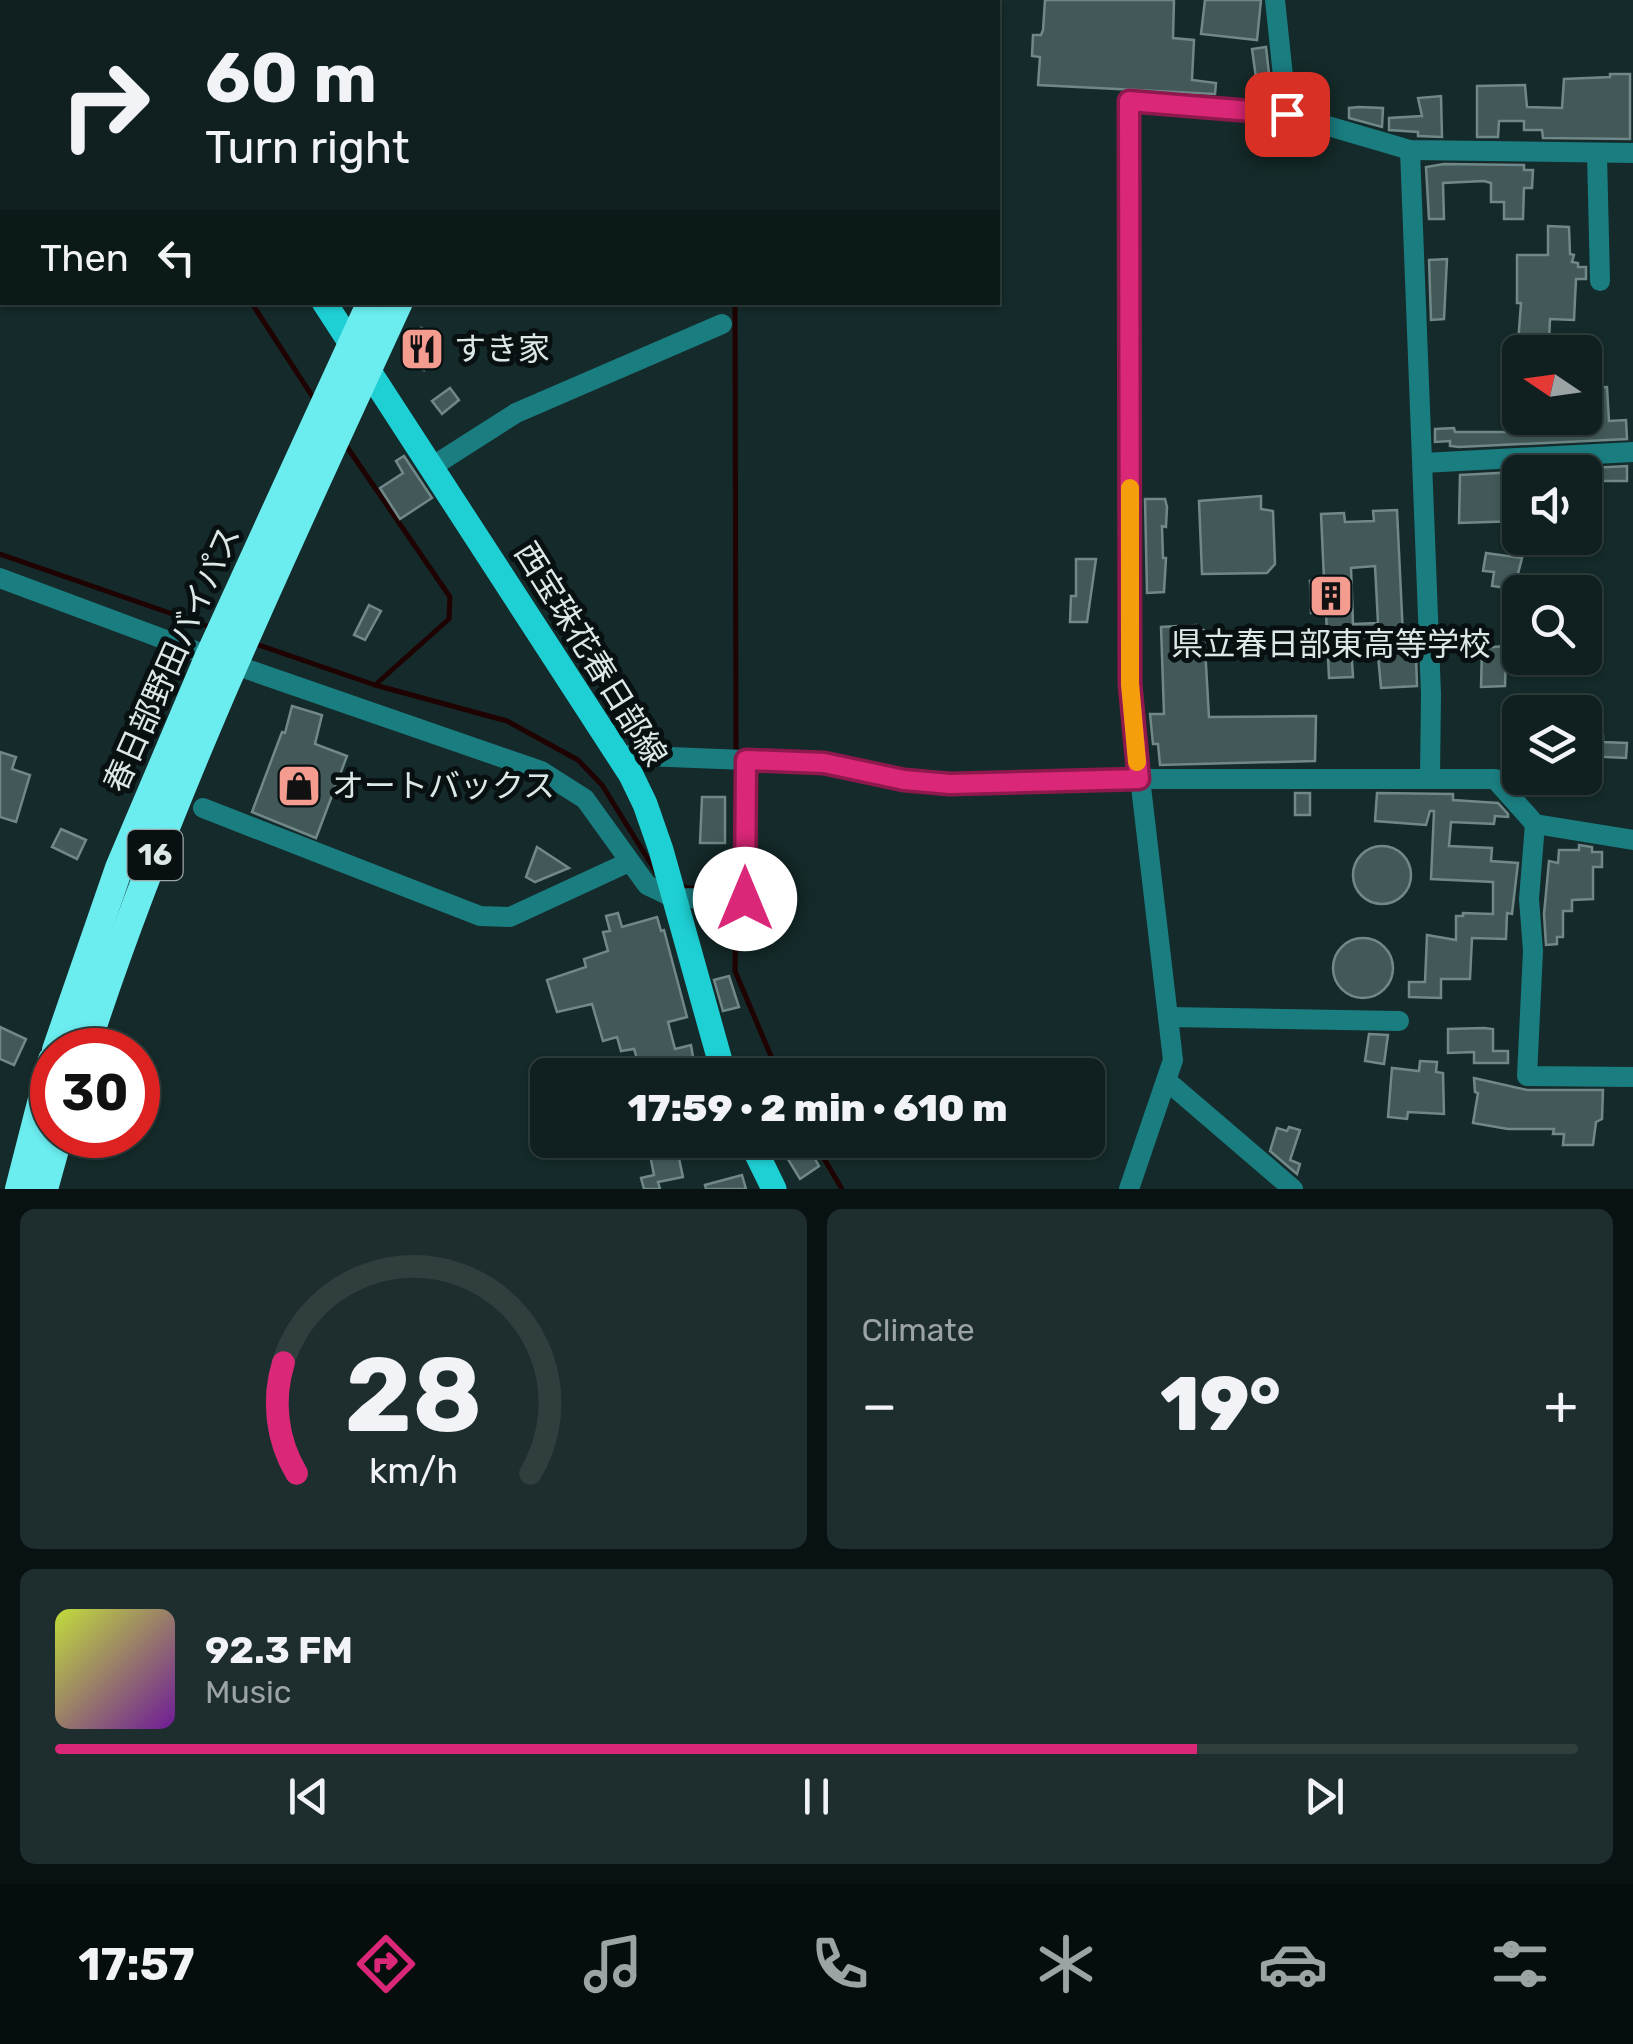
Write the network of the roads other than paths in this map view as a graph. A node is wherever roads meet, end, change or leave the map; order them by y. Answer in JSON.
{"nodes":[{"id":1,"x":1275,"y":0,"type":"edge"},
{"id":2,"x":1287,"y":114,"type":"junction"},
{"id":3,"x":1410,"y":150,"type":"junction"},
{"id":4,"x":1633,"y":153,"type":"edge"},
{"id":5,"x":1597,"y":154,"type":"junction"},
{"id":6,"x":1600,"y":280,"type":"dead end"},
{"id":7,"x":326,"y":305,"type":"edge"},
{"id":8,"x":369,"y":305,"type":"edge"},
{"id":9,"x":398,"y":305,"type":"edge"},
{"id":10,"x":722,"y":324,"type":"dead end"},
{"id":11,"x":352,"y":344,"type":"junction"},
{"id":12,"x":368,"y":369,"type":"junction"},
{"id":13,"x":1633,"y":452,"type":"edge"},
{"id":14,"x":1423,"y":463,"type":"junction"},
{"id":15,"x":433,"y":466,"type":"junction"},
{"id":16,"x":0,"y":578,"type":"edge"},
{"id":17,"x":210,"y":656,"type":"junction"},
{"id":18,"x":236,"y":665,"type":"junction"},
{"id":19,"x":618,"y":755,"type":"junction"},
{"id":20,"x":746,"y":760,"type":"junction"},
{"id":21,"x":1430,"y":777,"type":"junction"},
{"id":22,"x":1139,"y":779,"type":"junction"},
{"id":23,"x":202,"y":808,"type":"dead end"},
{"id":24,"x":1535,"y":824,"type":"junction"},
{"id":25,"x":1633,"y":840,"type":"edge"},
{"id":26,"x":630,"y":862,"type":"junction"},
{"id":27,"x":670,"y":885,"type":"junction"},
{"id":28,"x":1168,"y":1017,"type":"junction"},
{"id":29,"x":1398,"y":1021,"type":"dead end"},
{"id":30,"x":64,"y":1028,"type":"edge"},
{"id":31,"x":93,"y":1028,"type":"edge"},
{"id":32,"x":719,"y":1058,"type":"edge"},
{"id":33,"x":1633,"y":1077,"type":"edge"},
{"id":34,"x":1166,"y":1081,"type":"junction"},
{"id":35,"x":30,"y":1143,"type":"edge"},
{"id":36,"x":52,"y":1158,"type":"edge"},
{"id":37,"x":759,"y":1158,"type":"edge"},
{"id":38,"x":18,"y":1189,"type":"edge"},
{"id":39,"x":44,"y":1189,"type":"edge"},
{"id":40,"x":774,"y":1189,"type":"edge"},
{"id":41,"x":1129,"y":1189,"type":"edge"},
{"id":42,"x":1293,"y":1189,"type":"edge"}],
"edges":[{"from":1,"to":2,"type":"street"},
{"from":2,"to":3,"type":"street"},
{"from":2,"to":22,"type":"street"},
{"from":3,"to":5,"type":"street"},
{"from":3,"to":14,"type":"street"},
{"from":4,"to":5,"type":"street"},
{"from":5,"to":6,"type":"street"},
{"from":7,"to":11,"type":"main road","name":"西宝珠花春日部線"},
{"from":8,"to":11,"type":"highway","name":"春日部野田バイパス","number":"16"},
{"from":9,"to":12,"type":"highway","name":"春日部野田バイパス","number":"16"},
{"from":10,"to":15,"type":"street"},
{"from":11,"to":12,"type":"main road","name":"西宝珠花春日部線"},
{"from":11,"to":17,"type":"highway","name":"春日部野田バイパス","number":"16"},
{"from":12,"to":15,"type":"main road","name":"西宝珠花春日部線"},
{"from":12,"to":18,"type":"highway","name":"春日部野田バイパス","number":"16"},
{"from":13,"to":14,"type":"street"},
{"from":14,"to":21,"type":"street"},
{"from":15,"to":19,"type":"main road","name":"西宝珠花春日部線"},
{"from":16,"to":17,"type":"street"},
{"from":17,"to":18,"type":"street"},
{"from":17,"to":30,"type":"highway","name":"春日部野田バイパス","number":"16"},
{"from":18,"to":26,"type":"street"},
{"from":18,"to":31,"type":"highway","name":"春日部野田バイパス","number":"16"},
{"from":19,"to":20,"type":"street"},
{"from":19,"to":27,"type":"main road","name":"西宝珠花春日部線"},
{"from":20,"to":22,"type":"street"},
{"from":20,"to":27,"type":"street"},
{"from":21,"to":22,"type":"street"},
{"from":21,"to":24,"type":"street"},
{"from":22,"to":28,"type":"street"},
{"from":23,"to":26,"type":"street"},
{"from":24,"to":25,"type":"street"},
{"from":24,"to":33,"type":"street"},
{"from":26,"to":27,"type":"street"},
{"from":27,"to":32,"type":"main road","name":"西宝珠花春日部線"},
{"from":28,"to":29,"type":"street"},
{"from":28,"to":34,"type":"street"},
{"from":34,"to":41,"type":"street"},
{"from":34,"to":42,"type":"street"},
{"from":35,"to":38,"type":"highway"},
{"from":36,"to":39,"type":"highway"},
{"from":37,"to":40,"type":"main road"}]}
